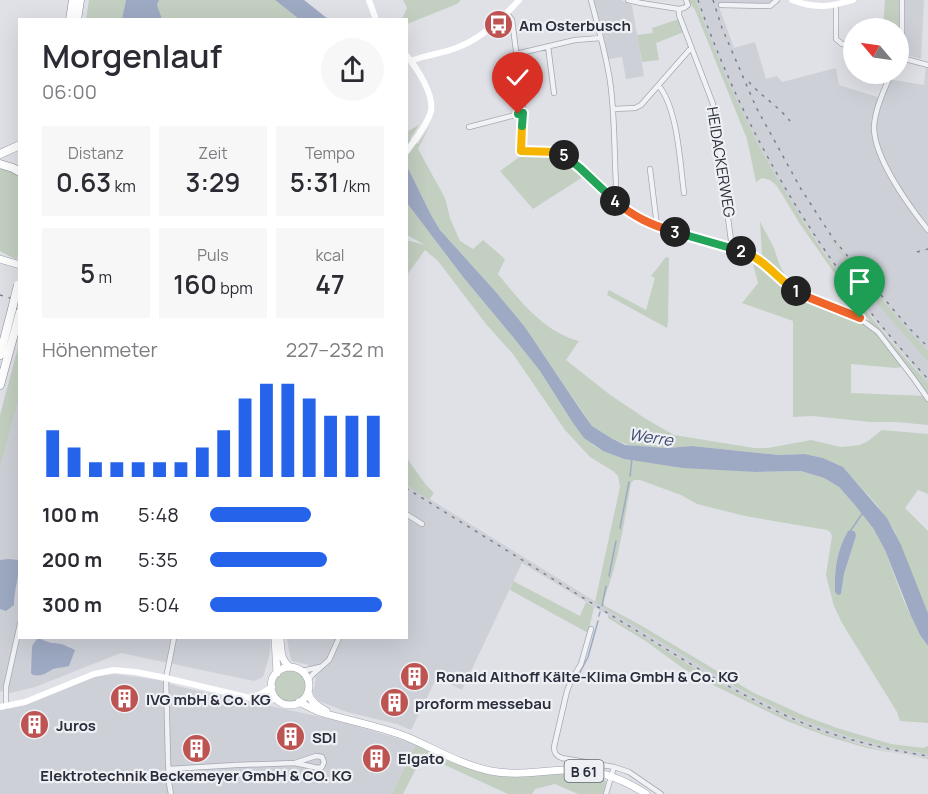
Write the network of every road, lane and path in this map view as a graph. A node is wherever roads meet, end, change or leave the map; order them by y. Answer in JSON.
{"nodes":[{"id":1,"x":73,"y":0,"type":"edge"},
{"id":2,"x":80,"y":0,"type":"edge"},
{"id":3,"x":369,"y":0,"type":"edge"},
{"id":4,"x":519,"y":0,"type":"edge"},
{"id":5,"x":591,"y":0,"type":"edge"},
{"id":6,"x":628,"y":0,"type":"edge"},
{"id":7,"x":777,"y":0,"type":"edge"},
{"id":8,"x":792,"y":0,"type":"edge"},
{"id":9,"x":853,"y":0,"type":"edge"},
{"id":10,"x":902,"y":0,"type":"edge"},
{"id":11,"x":687,"y":3,"type":"edge"},
{"id":12,"x":721,"y":5,"type":"dead end"},
{"id":13,"x":836,"y":5,"type":"junction"},
{"id":14,"x":679,"y":9,"type":"junction"},
{"id":15,"x":507,"y":13,"type":"junction"},
{"id":16,"x":70,"y":18,"type":"edge"},
{"id":17,"x":77,"y":18,"type":"edge"},
{"id":18,"x":375,"y":18,"type":"edge"},
{"id":19,"x":902,"y":18,"type":"edge"},
{"id":20,"x":601,"y":38,"type":"junction"},
{"id":21,"x":843,"y":44,"type":"edge"},
{"id":22,"x":548,"y":46,"type":"junction"},
{"id":23,"x":691,"y":48,"type":"junction"},
{"id":24,"x":516,"y":54,"type":"junction"},
{"id":25,"x":909,"y":60,"type":"edge"},
{"id":26,"x":411,"y":61,"type":"edge"},
{"id":27,"x":928,"y":65,"type":"edge"},
{"id":28,"x":887,"y":84,"type":"edge"},
{"id":29,"x":659,"y":86,"type":"junction"},
{"id":30,"x":554,"y":93,"type":"dead end"},
{"id":31,"x":613,"y":109,"type":"junction"},
{"id":32,"x":523,"y":113,"type":"junction"},
{"id":33,"x":469,"y":127,"type":"dead end"},
{"id":34,"x":18,"y":146,"type":"edge"},
{"id":35,"x":408,"y":149,"type":"edge"},
{"id":36,"x":0,"y":154,"type":"edge"},
{"id":37,"x":0,"y":164,"type":"edge"},
{"id":38,"x":650,"y":169,"type":"dead end"},
{"id":39,"x":18,"y":171,"type":"edge"},
{"id":40,"x":684,"y":193,"type":"dead end"},
{"id":41,"x":612,"y":199,"type":"junction"},
{"id":42,"x":657,"y":226,"type":"junction"},
{"id":43,"x":928,"y":230,"type":"edge"},
{"id":44,"x":732,"y":248,"type":"junction"},
{"id":45,"x":0,"y":259,"type":"edge"},
{"id":46,"x":18,"y":265,"type":"edge"},
{"id":47,"x":18,"y":292,"type":"edge"},
{"id":48,"x":16,"y":311,"type":"edge"},
{"id":49,"x":0,"y":355,"type":"edge"},
{"id":50,"x":0,"y":385,"type":"edge"},
{"id":51,"x":928,"y":399,"type":"edge"},
{"id":52,"x":408,"y":515,"type":"edge"},
{"id":53,"x":422,"y":524,"type":"dead end"},
{"id":54,"x":591,"y":629,"type":"dead end"},
{"id":55,"x":18,"y":633,"type":"edge"},
{"id":56,"x":174,"y":639,"type":"edge"},
{"id":57,"x":278,"y":639,"type":"edge"},
{"id":58,"x":278,"y":639,"type":"edge"},
{"id":59,"x":339,"y":639,"type":"edge"},
{"id":60,"x":322,"y":666,"type":"junction"},
{"id":61,"x":290,"y":667,"type":"junction"},
{"id":62,"x":302,"y":671,"type":"junction"},
{"id":63,"x":277,"y":673,"type":"junction"},
{"id":64,"x":166,"y":678,"type":"junction"},
{"id":65,"x":308,"y":681,"type":"junction"},
{"id":66,"x":272,"y":687,"type":"junction"},
{"id":67,"x":308,"y":692,"type":"junction"},
{"id":68,"x":249,"y":697,"type":"junction"},
{"id":69,"x":276,"y":699,"type":"junction"},
{"id":70,"x":299,"y":702,"type":"junction"},
{"id":71,"x":3,"y":707,"type":"edge"},
{"id":72,"x":336,"y":716,"type":"junction"},
{"id":73,"x":295,"y":763,"type":"junction"},
{"id":74,"x":614,"y":767,"type":"junction"},
{"id":75,"x":169,"y":769,"type":"junction"},
{"id":76,"x":611,"y":777,"type":"junction"},
{"id":77,"x":171,"y":794,"type":"edge"},
{"id":78,"x":606,"y":794,"type":"edge"},
{"id":79,"x":645,"y":794,"type":"edge"},
{"id":80,"x":661,"y":794,"type":"edge"}],
"edges":[{"from":1,"to":16,"type":"highway"},
{"from":2,"to":17,"type":"highway"},
{"from":3,"to":18,"type":"street"},
{"from":4,"to":15,"type":"street"},
{"from":5,"to":20,"type":"street"},
{"from":6,"to":14,"type":"street"},
{"from":7,"to":12,"type":"street"},
{"from":8,"to":13,"type":"street"},
{"from":9,"to":13,"type":"street"},
{"from":10,"to":19,"type":"street"},
{"from":11,"to":14,"type":"street"},
{"from":13,"to":21,"type":"street"},
{"from":14,"to":23,"type":"street","name":"HEIDACKERWEG"},
{"from":15,"to":24,"type":"street"},
{"from":15,"to":26,"type":"street"},
{"from":20,"to":22,"type":"street"},
{"from":20,"to":31,"type":"street"},
{"from":22,"to":24,"type":"street"},
{"from":22,"to":30,"type":"street"},
{"from":23,"to":29,"type":"street"},
{"from":23,"to":44,"type":"street","name":"HEIDACKERWEG"},
{"from":24,"to":32,"type":"street"},
{"from":25,"to":27,"type":"street"},
{"from":26,"to":35,"type":"street"},
{"from":28,"to":43,"type":"street"},
{"from":29,"to":31,"type":"street"},
{"from":29,"to":40,"type":"street"},
{"from":31,"to":41,"type":"street"},
{"from":32,"to":33,"type":"street"},
{"from":32,"to":41,"type":"street"},
{"from":34,"to":36,"type":"highway"},
{"from":37,"to":39,"type":"highway"},
{"from":38,"to":42,"type":"street"},
{"from":41,"to":42,"type":"street"},
{"from":42,"to":44,"type":"street"},
{"from":44,"to":51,"type":"street"},
{"from":45,"to":46,"type":"main road"},
{"from":47,"to":48,"type":"highway","bridge":true},
{"from":48,"to":49,"type":"highway"},
{"from":48,"to":50,"type":"highway"},
{"from":52,"to":53,"type":"street"},
{"from":54,"to":74,"type":"street"},
{"from":55,"to":71,"type":"street"},
{"from":56,"to":64,"type":"street"},
{"from":57,"to":61,"type":"main road"},
{"from":58,"to":63,"type":"main road"},
{"from":59,"to":60,"type":"street"},
{"from":60,"to":62,"type":"street"},
{"from":60,"to":65,"type":"street"},
{"from":61,"to":62,"type":"main road"},
{"from":61,"to":63,"type":"main road"},
{"from":62,"to":65,"type":"main road"},
{"from":63,"to":66,"type":"main road"},
{"from":64,"to":68,"type":"street"},
{"from":64,"to":71,"type":"street"},
{"from":64,"to":75,"type":"street"},
{"from":65,"to":67,"type":"main road"},
{"from":66,"to":68,"type":"street"},
{"from":66,"to":69,"type":"main road"},
{"from":67,"to":70,"type":"main road"},
{"from":67,"to":72,"type":"main road","number":"B 61"},
{"from":68,"to":69,"type":"street"},
{"from":69,"to":70,"type":"main road"},
{"from":70,"to":72,"type":"main road","number":"B 61"},
{"from":72,"to":76,"type":"main road","number":"B 61"},
{"from":73,"to":73,"type":"street"},
{"from":73,"to":75,"type":"street"},
{"from":74,"to":76,"type":"street"},
{"from":74,"to":80,"type":"street"},
{"from":75,"to":77,"type":"street"},
{"from":76,"to":78,"type":"street"},
{"from":76,"to":79,"type":"main road","number":"B 61"}]}
